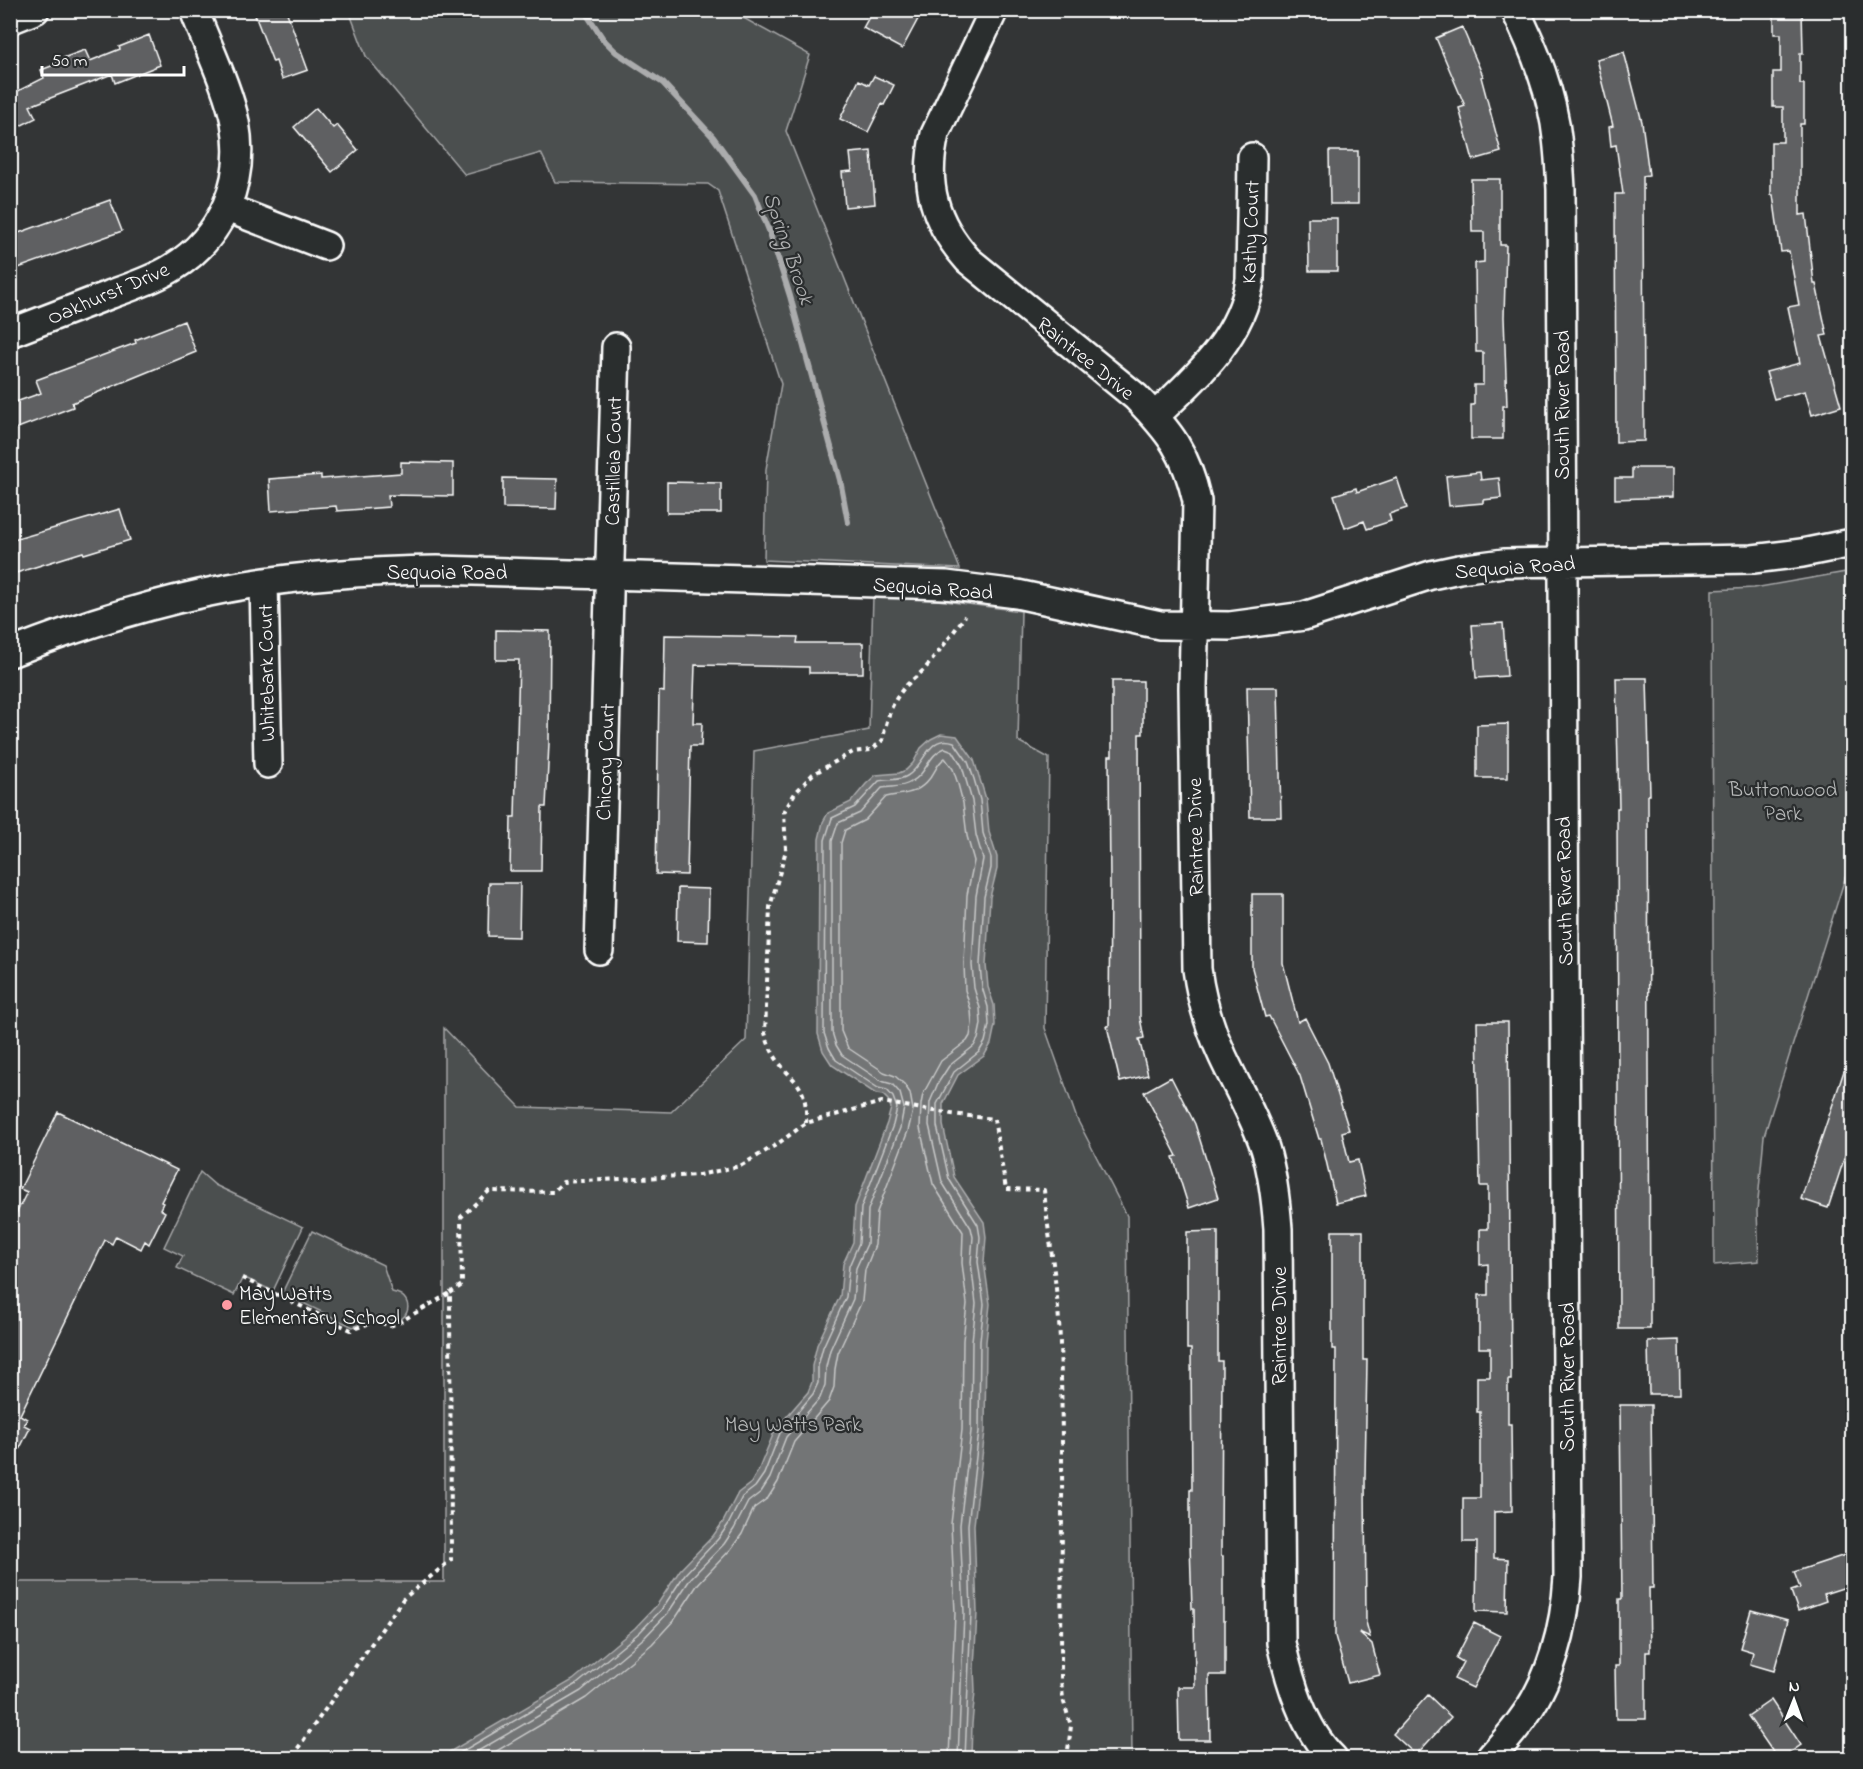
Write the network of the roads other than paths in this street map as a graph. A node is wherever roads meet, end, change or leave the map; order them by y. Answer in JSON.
{"nodes":[{"id":1,"x":34,"y":10,"type":"edge"},
{"id":2,"x":194,"y":10,"type":"edge"},
{"id":3,"x":994,"y":10,"type":"edge"},
{"id":4,"x":1515,"y":10,"type":"edge"},
{"id":5,"x":10,"y":20,"type":"edge"},
{"id":6,"x":1252,"y":157,"type":"dead end"},
{"id":7,"x":227,"y":208,"type":"junction"},
{"id":8,"x":326,"y":246,"type":"dead end"},
{"id":9,"x":10,"y":333,"type":"edge"},
{"id":10,"x":616,"y":347,"type":"dead end"},
{"id":11,"x":1155,"y":416,"type":"junction"},
{"id":12,"x":1852,"y":543,"type":"edge"},
{"id":13,"x":1563,"y":562,"type":"junction"},
{"id":14,"x":610,"y":574,"type":"junction"},
{"id":15,"x":264,"y":583,"type":"junction"},
{"id":16,"x":1194,"y":626,"type":"junction"},
{"id":17,"x":10,"y":653,"type":"edge"},
{"id":18,"x":268,"y":764,"type":"dead end"},
{"id":19,"x":599,"y":950,"type":"dead end"},
{"id":20,"x":1333,"y":1758,"type":"edge"},
{"id":21,"x":1490,"y":1758,"type":"edge"}],
"edges":[{"from":1,"to":5,"type":"street"},
{"from":2,"to":7,"type":"street","name":"Oakhurst Drive"},
{"from":3,"to":11,"type":"street","name":"Raintree Drive"},
{"from":4,"to":13,"type":"street","name":"South River Road"},
{"from":6,"to":11,"type":"street","name":"Kathy Court"},
{"from":7,"to":8,"type":"street"},
{"from":7,"to":9,"type":"street","name":"Oakhurst Drive"},
{"from":10,"to":14,"type":"street","name":"Castilleia Court"},
{"from":11,"to":16,"type":"street","name":"Raintree Drive"},
{"from":12,"to":13,"type":"street","name":"Sequoia Road"},
{"from":13,"to":16,"type":"street","name":"Sequoia Road"},
{"from":13,"to":21,"type":"street","name":"South River Road"},
{"from":14,"to":15,"type":"street","name":"Sequoia Road"},
{"from":14,"to":16,"type":"street","name":"Sequoia Road"},
{"from":14,"to":19,"type":"street","name":"Chicory Court"},
{"from":15,"to":17,"type":"street","name":"Sequoia Road"},
{"from":15,"to":18,"type":"street","name":"Whitebark Court"},
{"from":16,"to":20,"type":"street","name":"Raintree Drive"}]}
